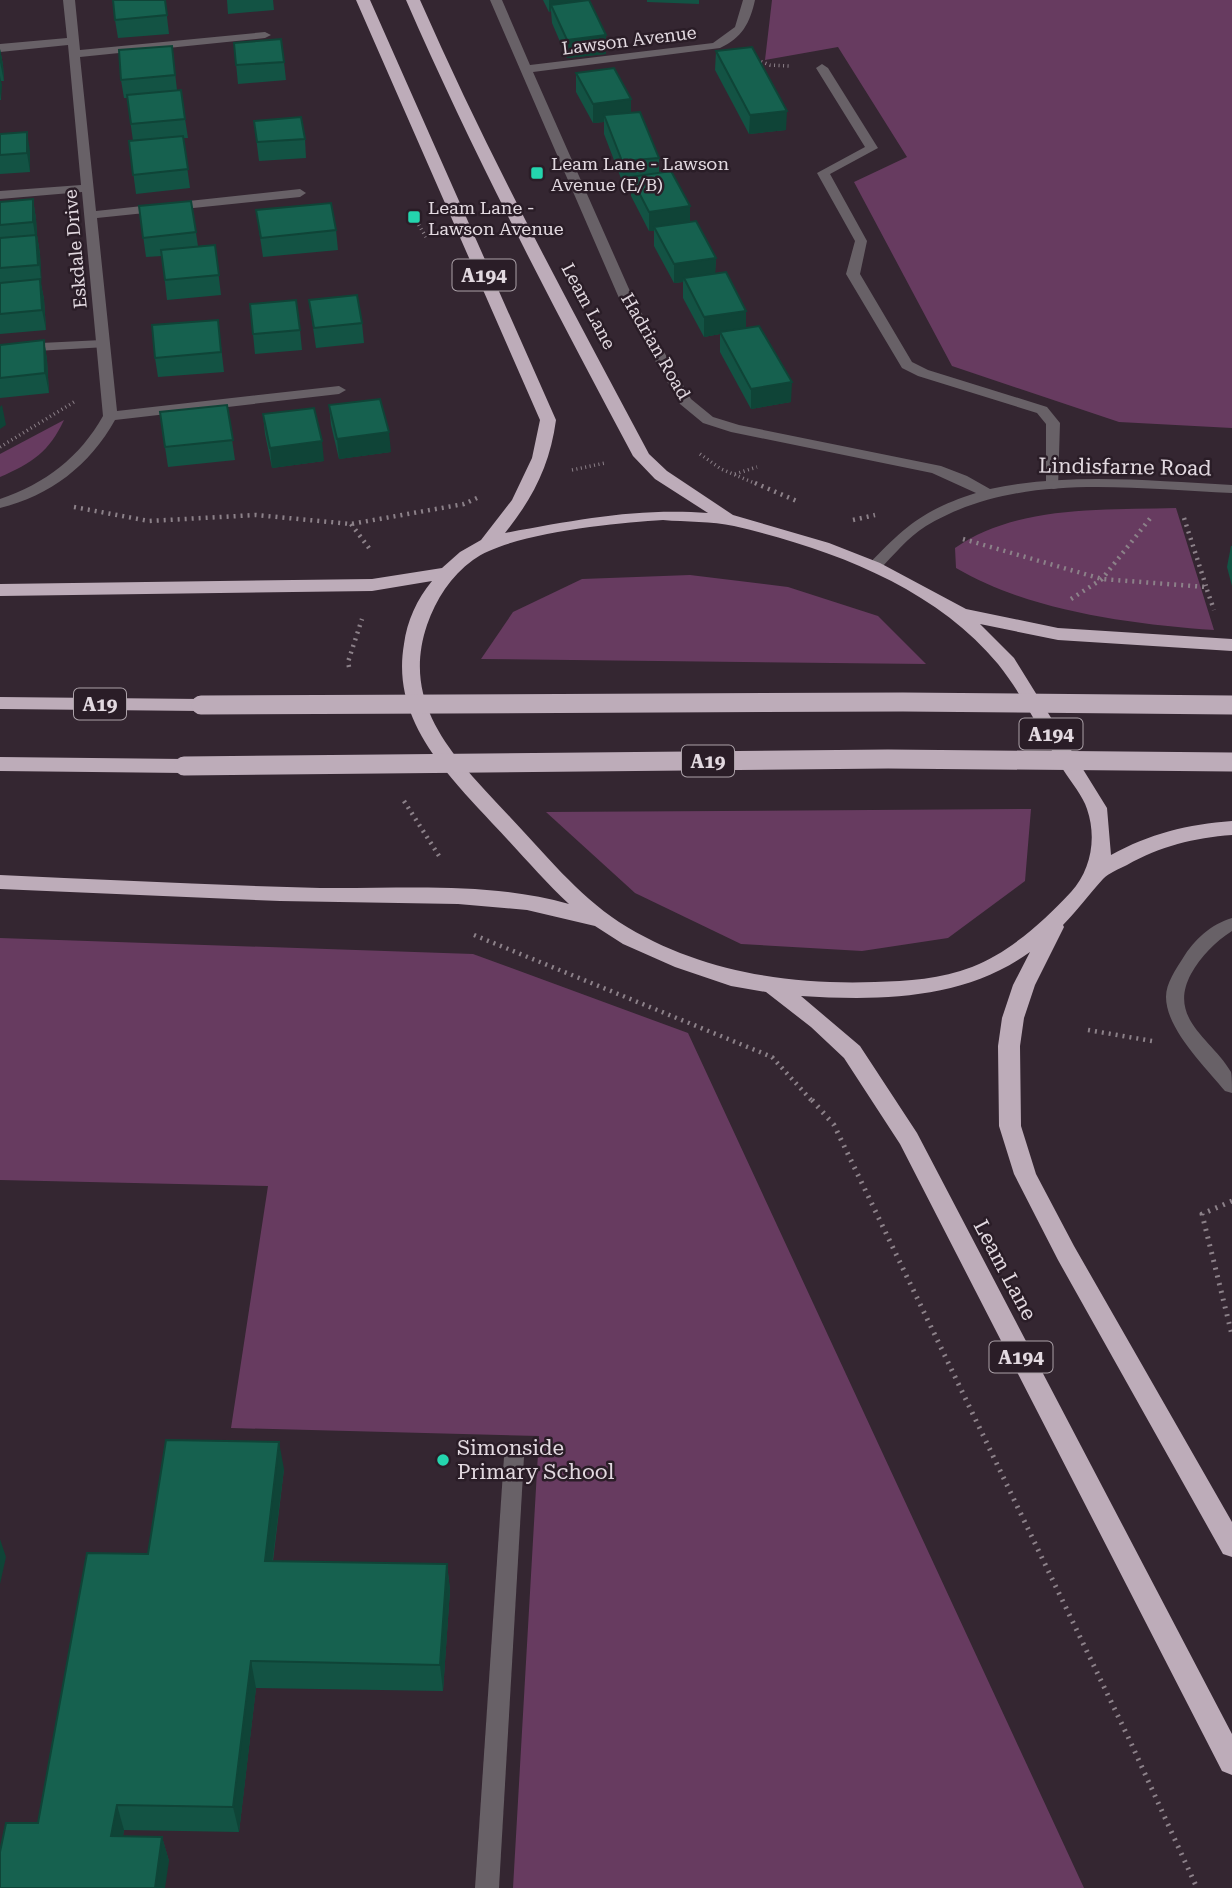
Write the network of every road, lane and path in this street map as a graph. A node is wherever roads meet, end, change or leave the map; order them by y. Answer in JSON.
{"nodes":[{"id":1,"x":69,"y":0,"type":"edge"},
{"id":2,"x":363,"y":0,"type":"edge"},
{"id":3,"x":413,"y":0,"type":"edge"},
{"id":4,"x":428,"y":0,"type":"edge"},
{"id":5,"x":496,"y":0,"type":"edge"},
{"id":6,"x":750,"y":0,"type":"edge"},
{"id":7,"x":265,"y":35,"type":"dead end"},
{"id":8,"x":716,"y":46,"type":"junction"},
{"id":9,"x":0,"y":48,"type":"edge"},
{"id":10,"x":73,"y":48,"type":"junction"},
{"id":11,"x":822,"y":68,"type":"joint"},
{"id":12,"x":526,"y":69,"type":"junction"},
{"id":13,"x":451,"y":87,"type":"junction"},
{"id":14,"x":87,"y":188,"type":"junction"},
{"id":15,"x":300,"y":193,"type":"dead end"},
{"id":16,"x":0,"y":195,"type":"edge"},
{"id":17,"x":90,"y":215,"type":"junction"},
{"id":18,"x":102,"y":344,"type":"junction"},
{"id":19,"x":0,"y":349,"type":"edge"},
{"id":20,"x":105,"y":384,"type":"junction"},
{"id":21,"x":339,"y":390,"type":"dead end"},
{"id":22,"x":110,"y":416,"type":"junction"},
{"id":23,"x":0,"y":447,"type":"edge"},
{"id":24,"x":1053,"y":485,"type":"junction"},
{"id":25,"x":1174,"y":488,"type":"junction"},
{"id":26,"x":1232,"y":489,"type":"edge"},
{"id":27,"x":986,"y":493,"type":"junction"},
{"id":28,"x":0,"y":504,"type":"edge"},
{"id":29,"x":732,"y":520,"type":"junction"},
{"id":30,"x":351,"y":524,"type":"dead end"},
{"id":31,"x":918,"y":524,"type":"junction"},
{"id":32,"x":487,"y":544,"type":"junction"},
{"id":33,"x":874,"y":567,"type":"junction"},
{"id":34,"x":446,"y":573,"type":"junction"},
{"id":35,"x":1102,"y":579,"type":"junction"},
{"id":36,"x":372,"y":585,"type":"junction"},
{"id":37,"x":1206,"y":587,"type":"junction"},
{"id":38,"x":0,"y":590,"type":"edge"},
{"id":39,"x":1065,"y":603,"type":"dead end"},
{"id":40,"x":1215,"y":612,"type":"dead end"},
{"id":41,"x":960,"y":614,"type":"junction"},
{"id":42,"x":1232,"y":645,"type":"edge"},
{"id":43,"x":351,"y":673,"type":"dead end"},
{"id":44,"x":0,"y":703,"type":"edge"},
{"id":45,"x":1232,"y":705,"type":"edge"},
{"id":46,"x":1232,"y":762,"type":"edge"},
{"id":47,"x":0,"y":764,"type":"edge"},
{"id":48,"x":402,"y":799,"type":"dead end"},
{"id":49,"x":1232,"y":828,"type":"edge"},
{"id":50,"x":1097,"y":873,"type":"junction"},
{"id":51,"x":0,"y":882,"type":"edge"},
{"id":52,"x":461,"y":898,"type":"junction"},
{"id":53,"x":1058,"y":919,"type":"junction"},
{"id":54,"x":603,"y":922,"type":"junction"},
{"id":55,"x":1232,"y":924,"type":"edge"},
{"id":56,"x":769,"y":984,"type":"junction"},
{"id":57,"x":1088,"y":1031,"type":"dead end"},
{"id":58,"x":1202,"y":1049,"type":"junction"},
{"id":59,"x":1232,"y":1086,"type":"edge"},
{"id":60,"x":1232,"y":1201,"type":"edge"},
{"id":61,"x":1232,"y":1335,"type":"edge"},
{"id":62,"x":514,"y":1457,"type":"dead end"},
{"id":63,"x":1232,"y":1546,"type":"edge"},
{"id":64,"x":1232,"y":1762,"type":"edge"},
{"id":65,"x":487,"y":1888,"type":"edge"},
{"id":66,"x":1197,"y":1888,"type":"edge"}],
"edges":[{"from":1,"to":10,"type":"street","name":"Eskdale Drive"},
{"from":2,"to":32,"type":"highway","number":"A194"},
{"from":3,"to":13,"type":"highway","name":"Leam Lane","number":"A194"},
{"from":4,"to":13,"type":"highway"},
{"from":5,"to":12,"type":"street","name":"Hadrian Road"},
{"from":6,"to":8,"type":"street","name":"Lawson Avenue"},
{"from":7,"to":10,"type":"street"},
{"from":8,"to":11,"type":"path"},
{"from":8,"to":12,"type":"street","name":"Lawson Avenue"},
{"from":9,"to":10,"type":"street"},
{"from":10,"to":14,"type":"street","name":"Eskdale Drive"},
{"from":11,"to":24,"type":"street"},
{"from":12,"to":27,"type":"street","name":"Hadrian Road"},
{"from":13,"to":29,"type":"highway","name":"Leam Lane","number":"A194"},
{"from":14,"to":16,"type":"street"},
{"from":14,"to":17,"type":"street","name":"Eskdale Drive"},
{"from":15,"to":17,"type":"street"},
{"from":17,"to":18,"type":"street","name":"Eskdale Drive"},
{"from":18,"to":19,"type":"street"},
{"from":18,"to":20,"type":"street","name":"Eskdale Drive"},
{"from":20,"to":22,"type":"street","name":"Eskdale Drive"},
{"from":20,"to":23,"type":"path"},
{"from":21,"to":22,"type":"street"},
{"from":22,"to":28,"type":"street"},
{"from":24,"to":25,"type":"street","name":"Lindisfarne Road"},
{"from":24,"to":27,"type":"street","name":"Lindisfarne Road"},
{"from":25,"to":26,"type":"street","name":"Lindisfarne Road"},
{"from":25,"to":35,"type":"path"},
{"from":25,"to":37,"type":"path"},
{"from":27,"to":31,"type":"street","name":"Lindisfarne Road"},
{"from":29,"to":32,"type":"highway","number":"A194"},
{"from":29,"to":33,"type":"highway","number":"A194"},
{"from":30,"to":36,"type":"path"},
{"from":31,"to":33,"type":"street","name":"Lindisfarne Road"},
{"from":31,"to":35,"type":"path"},
{"from":32,"to":34,"type":"highway","number":"A194"},
{"from":33,"to":41,"type":"highway","number":"A194"},
{"from":34,"to":36,"type":"highway"},
{"from":34,"to":54,"type":"highway","number":"A194"},
{"from":35,"to":37,"type":"path"},
{"from":35,"to":39,"type":"path"},
{"from":36,"to":38,"type":"highway"},
{"from":36,"to":43,"type":"path"},
{"from":37,"to":40,"type":"path"},
{"from":41,"to":42,"type":"highway"},
{"from":41,"to":50,"type":"highway","number":"A194"},
{"from":44,"to":45,"type":"highway","number":"A19","bridge":true},
{"from":46,"to":47,"type":"highway","number":"A19","bridge":true},
{"from":48,"to":52,"type":"path"},
{"from":49,"to":50,"type":"highway"},
{"from":50,"to":53,"type":"highway","number":"A194"},
{"from":51,"to":52,"type":"highway"},
{"from":52,"to":54,"type":"highway"},
{"from":52,"to":66,"type":"path"},
{"from":53,"to":56,"type":"highway","number":"A194"},
{"from":53,"to":63,"type":"highway","number":"A194"},
{"from":54,"to":56,"type":"highway","number":"A194"},
{"from":55,"to":58,"type":"street"},
{"from":56,"to":64,"type":"highway","name":"Leam Lane","number":"A194"},
{"from":57,"to":58,"type":"path"},
{"from":58,"to":59,"type":"street"},
{"from":60,"to":61,"type":"path"},
{"from":62,"to":65,"type":"street"}]}
